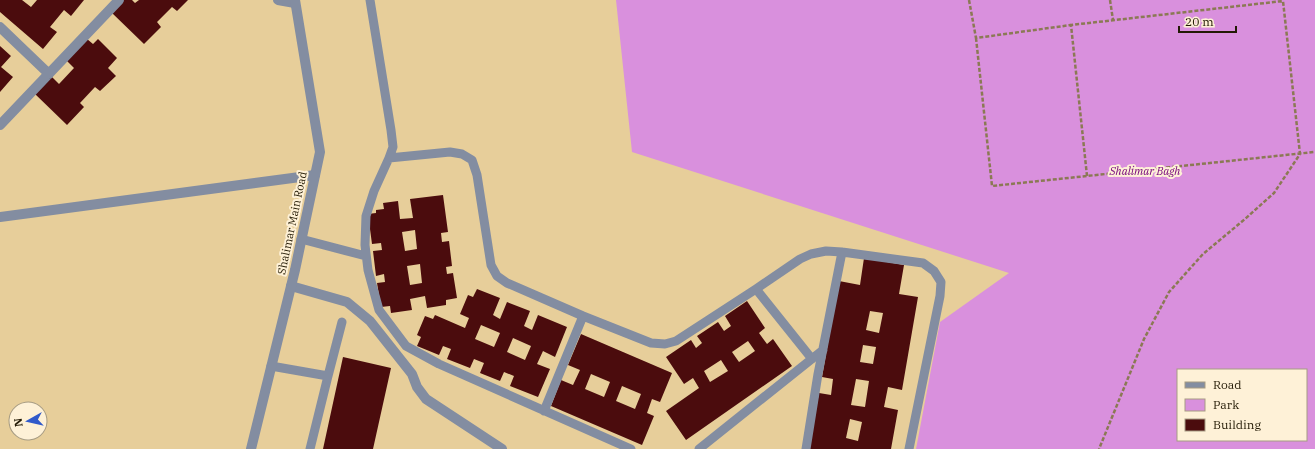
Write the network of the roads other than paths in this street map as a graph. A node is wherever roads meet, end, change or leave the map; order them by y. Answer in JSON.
{"nodes":[{"id":1,"x":119,"y":0,"type":"edge"},
{"id":2,"x":278,"y":0,"type":"edge"},
{"id":3,"x":370,"y":0,"type":"edge"},
{"id":4,"x":295,"y":2,"type":"edge"},
{"id":5,"x":0,"y":27,"type":"edge"},
{"id":6,"x":49,"y":74,"type":"junction"},
{"id":7,"x":0,"y":125,"type":"edge"},
{"id":8,"x":390,"y":158,"type":"junction"},
{"id":9,"x":315,"y":175,"type":"junction"},
{"id":10,"x":0,"y":217,"type":"edge"},
{"id":11,"x":302,"y":239,"type":"junction"},
{"id":12,"x":842,"y":252,"type":"junction"},
{"id":13,"x":366,"y":256,"type":"junction"},
{"id":14,"x":291,"y":286,"type":"junction"},
{"id":15,"x":756,"y":289,"type":"junction"},
{"id":16,"x":583,"y":316,"type":"junction"},
{"id":17,"x":342,"y":322,"type":"dead end"},
{"id":18,"x":823,"y":350,"type":"junction"},
{"id":19,"x":812,"y":359,"type":"junction"},
{"id":20,"x":271,"y":366,"type":"junction"},
{"id":21,"x":328,"y":376,"type":"junction"},
{"id":22,"x":544,"y":411,"type":"junction"},
{"id":23,"x":251,"y":449,"type":"edge"},
{"id":24,"x":310,"y":449,"type":"edge"},
{"id":25,"x":502,"y":449,"type":"edge"},
{"id":26,"x":631,"y":449,"type":"edge"},
{"id":27,"x":699,"y":449,"type":"edge"},
{"id":28,"x":806,"y":449,"type":"edge"},
{"id":29,"x":909,"y":449,"type":"edge"}],
"edges":[{"from":1,"to":6,"type":"street"},
{"from":2,"to":4,"type":"street"},
{"from":3,"to":8,"type":"lane"},
{"from":4,"to":9,"type":"street","name":"Shalimar Main Road"},
{"from":5,"to":6,"type":"street"},
{"from":6,"to":7,"type":"street"},
{"from":8,"to":13,"type":"lane"},
{"from":8,"to":16,"type":"lane"},
{"from":9,"to":10,"type":"street"},
{"from":9,"to":11,"type":"street","name":"Shalimar Main Road"},
{"from":11,"to":13,"type":"lane"},
{"from":11,"to":14,"type":"street","name":"Shalimar Main Road"},
{"from":12,"to":15,"type":"lane"},
{"from":12,"to":18,"type":"lane"},
{"from":12,"to":29,"type":"lane"},
{"from":13,"to":22,"type":"lane"},
{"from":14,"to":20,"type":"street","name":"Shalimar Main Road"},
{"from":14,"to":25,"type":"street"},
{"from":15,"to":16,"type":"lane"},
{"from":15,"to":19,"type":"lane"},
{"from":16,"to":22,"type":"lane"},
{"from":17,"to":21,"type":"lane"},
{"from":18,"to":19,"type":"lane"},
{"from":18,"to":28,"type":"lane"},
{"from":19,"to":27,"type":"lane"},
{"from":20,"to":21,"type":"lane"},
{"from":20,"to":23,"type":"street","name":"Shalimar Main Road"},
{"from":21,"to":24,"type":"lane"},
{"from":22,"to":26,"type":"lane"}]}
